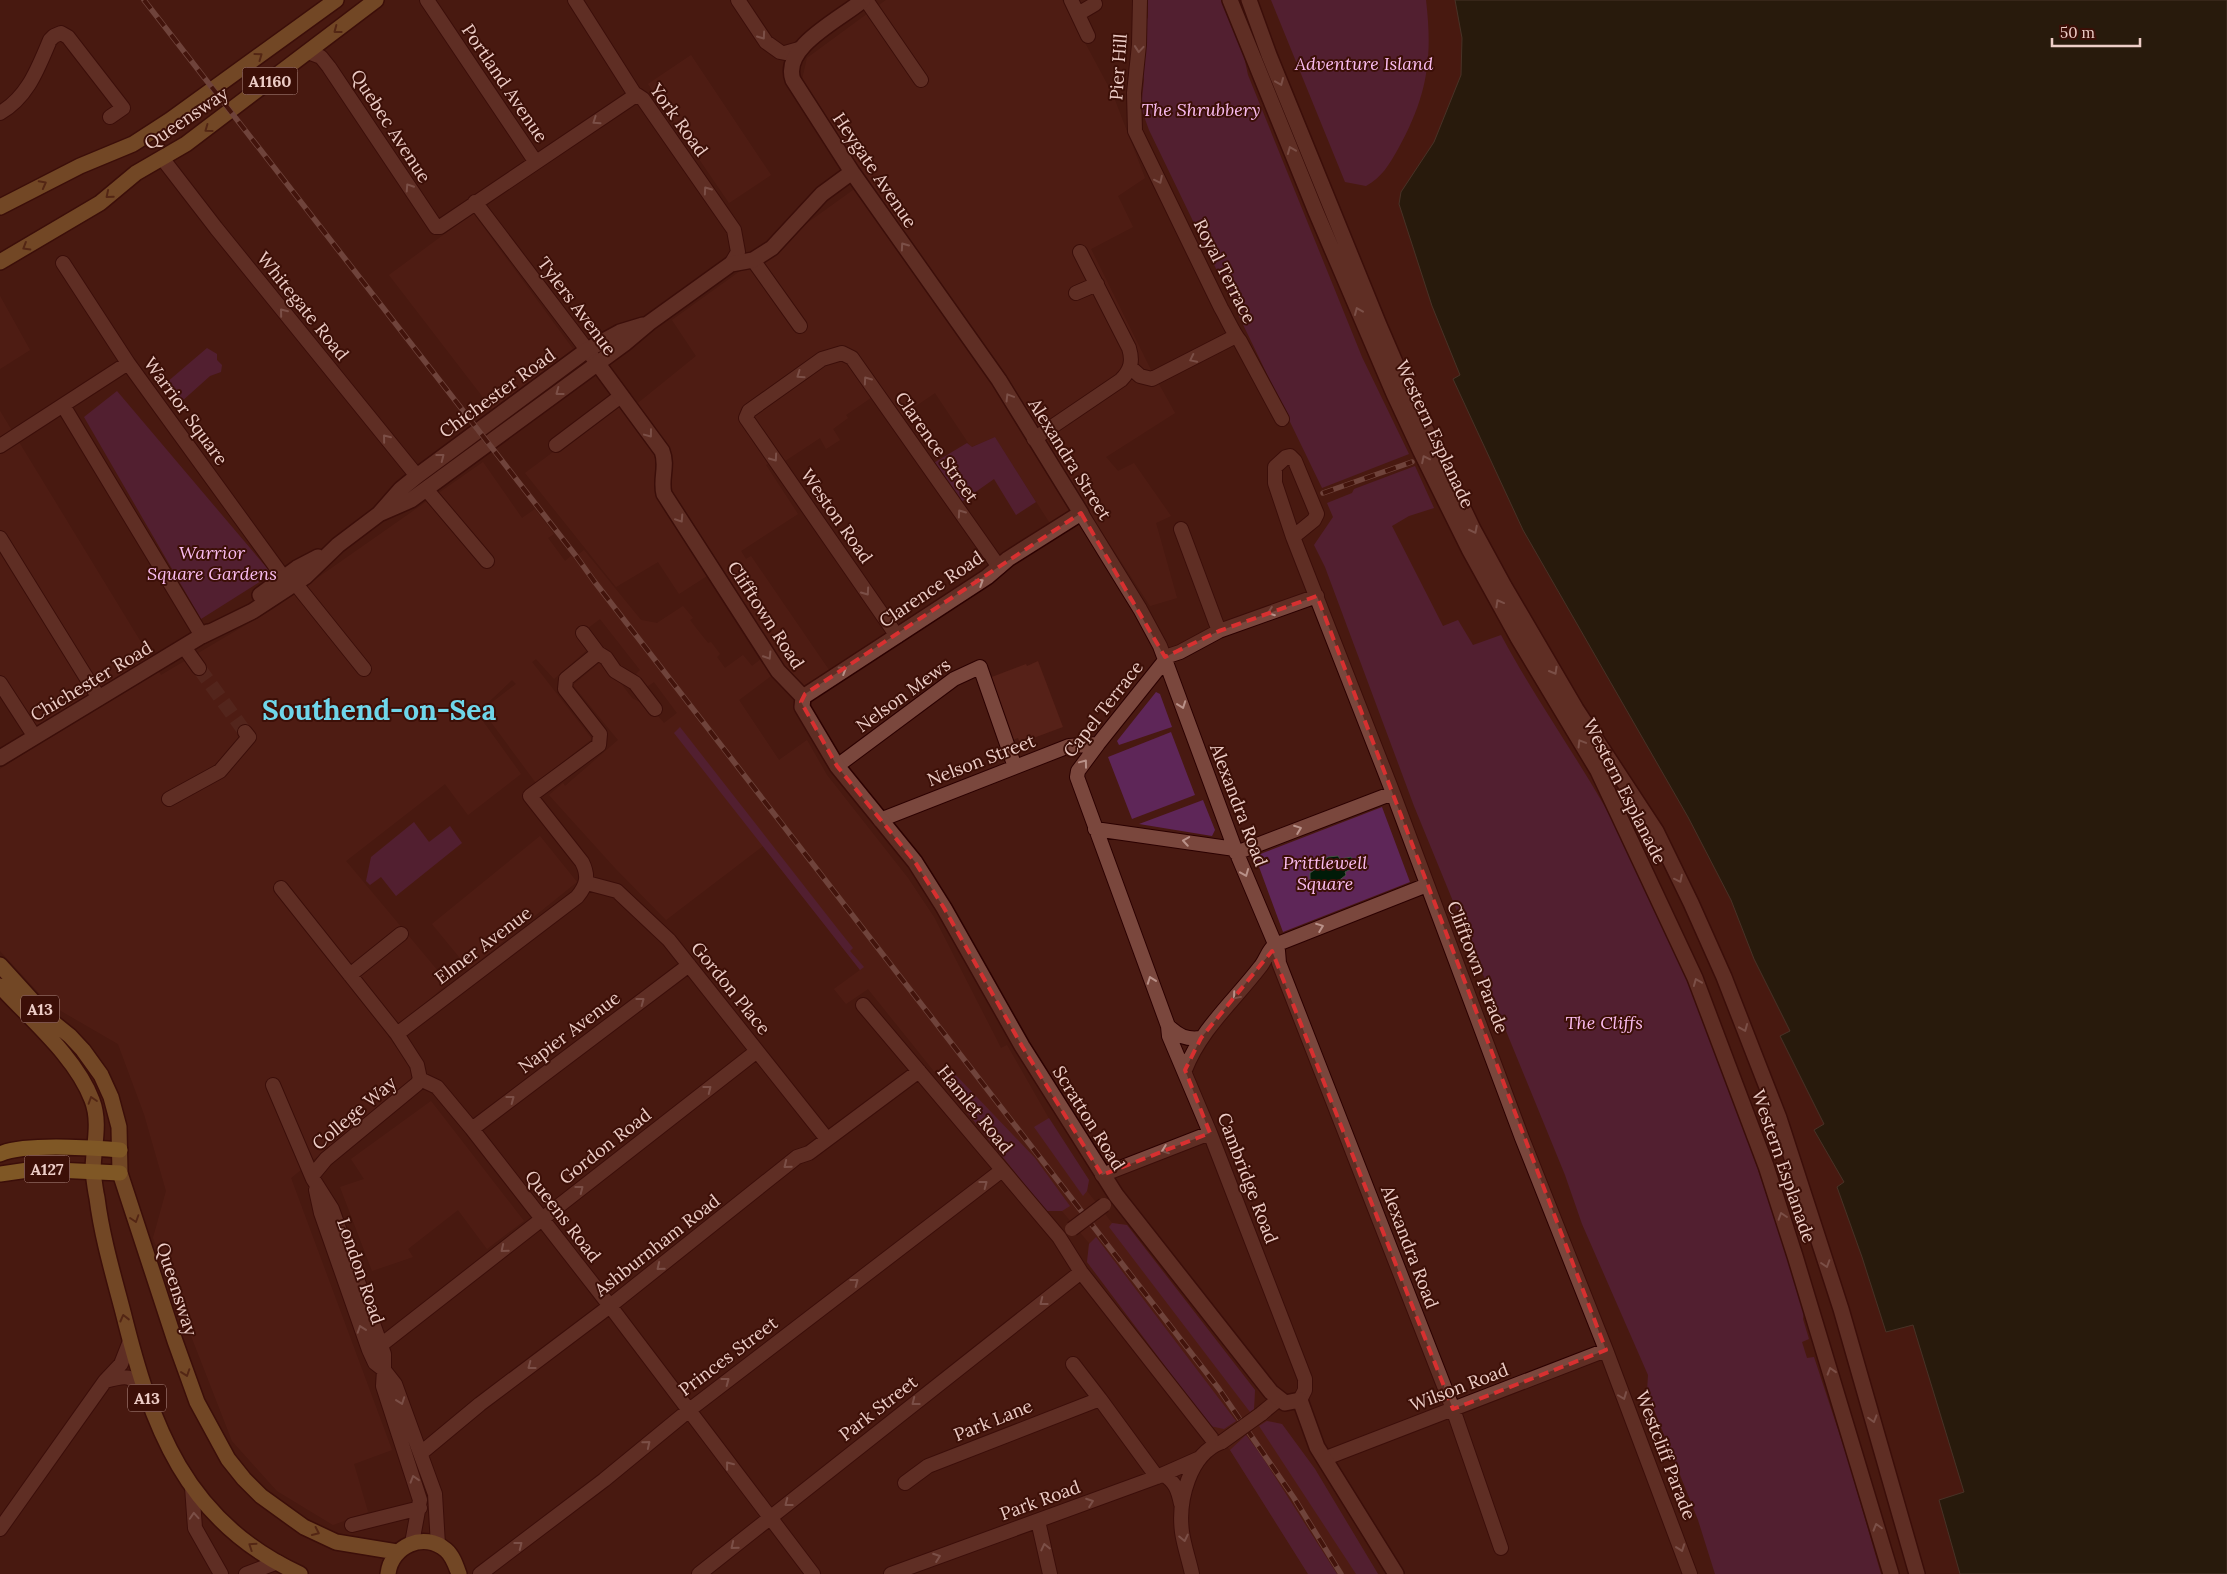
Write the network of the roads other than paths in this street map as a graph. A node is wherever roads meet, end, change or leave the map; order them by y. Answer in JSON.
{"nodes":[{"id":1,"x":336,"y":0,"type":"edge"},
{"id":2,"x":376,"y":0,"type":"edge"},
{"id":3,"x":427,"y":0,"type":"edge"},
{"id":4,"x":575,"y":0,"type":"edge"},
{"id":5,"x":738,"y":0,"type":"edge"},
{"id":6,"x":864,"y":0,"type":"edge"},
{"id":7,"x":1071,"y":0,"type":"edge"},
{"id":8,"x":1140,"y":0,"type":"edge"},
{"id":9,"x":1230,"y":0,"type":"edge"},
{"id":10,"x":1249,"y":0,"type":"edge"},
{"id":11,"x":1095,"y":4,"type":"dead end"},
{"id":12,"x":1078,"y":14,"type":"junction"},
{"id":13,"x":1088,"y":36,"type":"dead end"},
{"id":14,"x":799,"y":49,"type":"junction"},
{"id":15,"x":308,"y":52,"type":"junction"},
{"id":16,"x":921,"y":80,"type":"dead end"},
{"id":17,"x":634,"y":93,"type":"junction"},
{"id":18,"x":0,"y":112,"type":"edge"},
{"id":19,"x":110,"y":118,"type":"dead end"},
{"id":20,"x":1138,"y":136,"type":"joint"},
{"id":21,"x":162,"y":158,"type":"junction"},
{"id":22,"x":535,"y":161,"type":"junction"},
{"id":23,"x":852,"y":172,"type":"junction"},
{"id":24,"x":476,"y":202,"type":"junction"},
{"id":25,"x":0,"y":207,"type":"edge"},
{"id":26,"x":1080,"y":252,"type":"dead end"},
{"id":27,"x":753,"y":260,"type":"junction"},
{"id":28,"x":0,"y":262,"type":"edge"},
{"id":29,"x":63,"y":263,"type":"dead end"},
{"id":30,"x":731,"y":264,"type":"junction"},
{"id":31,"x":1097,"y":284,"type":"junction"},
{"id":32,"x":932,"y":286,"type":"joint"},
{"id":33,"x":1076,"y":293,"type":"dead end"},
{"id":34,"x":649,"y":323,"type":"junction"},
{"id":35,"x":800,"y":326,"type":"dead end"},
{"id":36,"x":1236,"y":336,"type":"junction"},
{"id":37,"x":587,"y":350,"type":"junction"},
{"id":38,"x":128,"y":363,"type":"junction"},
{"id":39,"x":598,"y":364,"type":"junction"},
{"id":40,"x":1130,"y":367,"type":"junction"},
{"id":41,"x":621,"y":396,"type":"junction"},
{"id":42,"x":64,"y":407,"type":"junction"},
{"id":43,"x":746,"y":418,"type":"joint"},
{"id":44,"x":1282,"y":419,"type":"dead end"},
{"id":45,"x":1034,"y":439,"type":"junction"},
{"id":46,"x":556,"y":445,"type":"dead end"},
{"id":47,"x":0,"y":446,"type":"edge"},
{"id":48,"x":663,"y":475,"type":"joint"},
{"id":49,"x":416,"y":476,"type":"junction"},
{"id":50,"x":426,"y":489,"type":"junction"},
{"id":51,"x":1081,"y":513,"type":"junction"},
{"id":52,"x":379,"y":514,"type":"junction"},
{"id":53,"x":1181,"y":529,"type":"dead end"},
{"id":54,"x":1293,"y":537,"type":"junction"},
{"id":55,"x":0,"y":538,"type":"edge"},
{"id":56,"x":487,"y":561,"type":"dead end"},
{"id":57,"x":999,"y":567,"type":"junction"},
{"id":58,"x":290,"y":580,"type":"junction"},
{"id":59,"x":1317,"y":596,"type":"junction"},
{"id":60,"x":1219,"y":631,"type":"junction"},
{"id":61,"x":583,"y":633,"type":"dead end"},
{"id":62,"x":202,"y":636,"type":"junction"},
{"id":63,"x":897,"y":636,"type":"junction"},
{"id":64,"x":184,"y":647,"type":"junction"},
{"id":65,"x":598,"y":653,"type":"junction"},
{"id":66,"x":1165,"y":658,"type":"junction"},
{"id":67,"x":199,"y":668,"type":"tunnel mouth"},
{"id":68,"x":364,"y":669,"type":"dead end"},
{"id":69,"x":0,"y":682,"type":"edge"},
{"id":70,"x":803,"y":697,"type":"junction"},
{"id":71,"x":99,"y":698,"type":"junction"},
{"id":72,"x":655,"y":709,"type":"dead end"},
{"id":73,"x":245,"y":732,"type":"dead end"},
{"id":74,"x":35,"y":737,"type":"junction"},
{"id":75,"x":1098,"y":744,"type":"junction"},
{"id":76,"x":0,"y":758,"type":"edge"},
{"id":77,"x":837,"y":766,"type":"junction"},
{"id":78,"x":1015,"y":767,"type":"junction"},
{"id":79,"x":1078,"y":785,"type":"joint"},
{"id":80,"x":1393,"y":793,"type":"junction"},
{"id":81,"x":169,"y":799,"type":"dead end"},
{"id":82,"x":880,"y":820,"type":"junction"},
{"id":83,"x":1095,"y":829,"type":"junction"},
{"id":84,"x":1235,"y":851,"type":"junction"},
{"id":85,"x":587,"y":883,"type":"junction"},
{"id":86,"x":1427,"y":885,"type":"junction"},
{"id":87,"x":281,"y":888,"type":"dead end"},
{"id":88,"x":401,"y":934,"type":"dead end"},
{"id":89,"x":1274,"y":945,"type":"junction"},
{"id":90,"x":1272,"y":961,"type":"junction"},
{"id":91,"x":689,"y":965,"type":"junction"},
{"id":92,"x":0,"y":966,"type":"edge"},
{"id":93,"x":350,"y":976,"type":"junction"},
{"id":94,"x":0,"y":986,"type":"edge"},
{"id":95,"x":863,"y":1005,"type":"dead end"},
{"id":96,"x":1168,"y":1026,"type":"junction"},
{"id":97,"x":397,"y":1034,"type":"junction"},
{"id":98,"x":1201,"y":1038,"type":"junction"},
{"id":99,"x":757,"y":1051,"type":"junction"},
{"id":100,"x":919,"y":1070,"type":"junction"},
{"id":101,"x":1185,"y":1070,"type":"junction"},
{"id":102,"x":420,"y":1079,"type":"junction"},
{"id":103,"x":273,"y":1085,"type":"dead end"},
{"id":104,"x":472,"y":1129,"type":"junction"},
{"id":105,"x":1210,"y":1133,"type":"junction"},
{"id":106,"x":827,"y":1139,"type":"junction"},
{"id":107,"x":94,"y":1148,"type":"junction"},
{"id":108,"x":120,"y":1150,"type":"junction"},
{"id":109,"x":0,"y":1154,"type":"edge"},
{"id":110,"x":94,"y":1171,"type":"junction"},
{"id":111,"x":1001,"y":1171,"type":"junction"},
{"id":112,"x":120,"y":1173,"type":"junction"},
{"id":113,"x":0,"y":1174,"type":"edge"},
{"id":114,"x":1102,"y":1175,"type":"junction"},
{"id":115,"x":312,"y":1177,"type":"junction"},
{"id":116,"x":1116,"y":1195,"type":"junction"},
{"id":117,"x":542,"y":1219,"type":"junction"},
{"id":118,"x":1059,"y":1237,"type":"junction"},
{"id":119,"x":1081,"y":1272,"type":"junction"},
{"id":120,"x":610,"y":1306,"type":"junction"},
{"id":121,"x":130,"y":1340,"type":"junction"},
{"id":122,"x":381,"y":1345,"type":"junction"},
{"id":123,"x":1606,"y":1350,"type":"junction"},
{"id":124,"x":1072,"y":1364,"type":"dead end"},
{"id":125,"x":384,"y":1370,"type":"junction"},
{"id":126,"x":105,"y":1381,"type":"junction"},
{"id":127,"x":146,"y":1393,"type":"junction"},
{"id":128,"x":1100,"y":1399,"type":"junction"},
{"id":129,"x":1279,"y":1399,"type":"junction"},
{"id":130,"x":1300,"y":1400,"type":"junction"},
{"id":131,"x":1453,"y":1409,"type":"junction"},
{"id":132,"x":688,"y":1411,"type":"junction"},
{"id":133,"x":1219,"y":1443,"type":"junction"},
{"id":134,"x":421,"y":1454,"type":"junction"},
{"id":135,"x":1200,"y":1458,"type":"junction"},
{"id":136,"x":1326,"y":1458,"type":"junction"},
{"id":137,"x":1160,"y":1475,"type":"junction"},
{"id":138,"x":905,"y":1484,"type":"dead end"},
{"id":139,"x":192,"y":1487,"type":"junction"},
{"id":140,"x":420,"y":1508,"type":"junction"},
{"id":141,"x":1182,"y":1509,"type":"junction"},
{"id":142,"x":770,"y":1517,"type":"junction"},
{"id":143,"x":1038,"y":1521,"type":"junction"},
{"id":144,"x":352,"y":1525,"type":"dead end"},
{"id":145,"x":0,"y":1529,"type":"edge"},
{"id":146,"x":412,"y":1543,"type":"junction"},
{"id":147,"x":438,"y":1545,"type":"junction"},
{"id":148,"x":1501,"y":1548,"type":"dead end"},
{"id":149,"x":397,"y":1552,"type":"junction"},
{"id":150,"x":278,"y":1562,"type":"junction"},
{"id":151,"x":221,"y":1574,"type":"edge"},
{"id":152,"x":246,"y":1574,"type":"edge"},
{"id":153,"x":300,"y":1574,"type":"edge"},
{"id":154,"x":388,"y":1574,"type":"edge"},
{"id":155,"x":459,"y":1574,"type":"edge"},
{"id":156,"x":480,"y":1574,"type":"edge"},
{"id":157,"x":699,"y":1574,"type":"edge"},
{"id":158,"x":813,"y":1574,"type":"edge"},
{"id":159,"x":893,"y":1574,"type":"edge"},
{"id":160,"x":1050,"y":1574,"type":"edge"},
{"id":161,"x":1192,"y":1574,"type":"edge"},
{"id":162,"x":1396,"y":1574,"type":"edge"},
{"id":163,"x":1690,"y":1574,"type":"edge"},
{"id":164,"x":1891,"y":1574,"type":"edge"},
{"id":165,"x":1917,"y":1574,"type":"edge"}],
"edges":[{"from":25,"to":1,"type":"main road","name":"Queensway","number":"A1160","one_way":true},
{"from":2,"to":15,"type":"main road","name":"Queensway","number":"A1160","one_way":true},
{"from":3,"to":22,"type":"street","name":"Portland Avenue"},
{"from":4,"to":17,"type":"street","name":"York Road"},
{"from":5,"to":14,"type":"street","one_way":true},
{"from":6,"to":14,"type":"street"},
{"from":6,"to":16,"type":"street"},
{"from":7,"to":12,"type":"street"},
{"from":8,"to":20,"type":"street","name":"Pier Hill","one_way":true},
{"from":164,"to":9,"type":"street","name":"Western Esplanade","one_way":true},
{"from":10,"to":165,"type":"street","name":"Western Esplanade","one_way":true},
{"from":11,"to":12,"type":"street"},
{"from":12,"to":13,"type":"street"},
{"from":14,"to":23,"type":"street","name":"Heygate Avenue"},
{"from":15,"to":21,"type":"main road","name":"Queensway","number":"A1160","one_way":true},
{"from":24,"to":15,"type":"street","name":"Quebec Avenue","one_way":true},
{"from":17,"to":22,"type":"street","one_way":true},
{"from":30,"to":17,"type":"street","name":"York Road","one_way":true},
{"from":18,"to":19,"type":"street"},
{"from":20,"to":36,"type":"street","name":"Royal Terrace","one_way":true},
{"from":21,"to":28,"type":"main road","name":"Queensway","number":"A1160","one_way":true},
{"from":49,"to":21,"type":"street","name":"Whitegate Road","one_way":true},
{"from":22,"to":24,"type":"street"},
{"from":23,"to":27,"type":"street","name":"Chichester Road"},
{"from":32,"to":23,"type":"street","name":"Heygate Avenue","one_way":true},
{"from":24,"to":37,"type":"street","name":"Tylers Avenue"},
{"from":26,"to":31,"type":"street"},
{"from":27,"to":30,"type":"street","name":"Chichester Road"},
{"from":27,"to":35,"type":"street"},
{"from":29,"to":38,"type":"street","name":"Warrior Square"},
{"from":30,"to":34,"type":"street","name":"Chichester Road"},
{"from":31,"to":33,"type":"street"},
{"from":31,"to":40,"type":"street"},
{"from":45,"to":32,"type":"street","name":"Alexandra Street","one_way":true},
{"from":34,"to":37,"type":"street","name":"Chichester Road"},
{"from":34,"to":39,"type":"street","name":"Chichester Road"},
{"from":36,"to":40,"type":"street","one_way":true},
{"from":36,"to":44,"type":"street","name":"Royal Terrace"},
{"from":37,"to":39,"type":"street","name":"Tylers Avenue"},
{"from":49,"to":37,"type":"street","name":"Chichester Road","one_way":true},
{"from":38,"to":42,"type":"street"},
{"from":38,"to":58,"type":"street","name":"Warrior Square"},
{"from":39,"to":41,"type":"street","name":"Tylers Avenue"},
{"from":39,"to":50,"type":"street","name":"Chichester Road","one_way":true},
{"from":40,"to":45,"type":"street"},
{"from":41,"to":46,"type":"street"},
{"from":41,"to":48,"type":"street","name":"Tylers Avenue","one_way":true},
{"from":42,"to":47,"type":"street"},
{"from":42,"to":62,"type":"street"},
{"from":57,"to":43,"type":"street","name":"Clarence Street","one_way":true},
{"from":43,"to":63,"type":"street","name":"Weston Road","one_way":true},
{"from":45,"to":51,"type":"street","name":"Alexandra Street"},
{"from":48,"to":70,"type":"street","name":"Clifftown Road","one_way":true},
{"from":49,"to":52,"type":"street","name":"Chichester Road"},
{"from":50,"to":52,"type":"street","name":"Chichester Road"},
{"from":50,"to":56,"type":"street"},
{"from":51,"to":57,"type":"street","name":"Clarence Road"},
{"from":51,"to":66,"type":"street","name":"Alexandra Street"},
{"from":52,"to":58,"type":"street","name":"Chichester Road"},
{"from":53,"to":60,"type":"street"},
{"from":54,"to":54,"type":"street","name":"Clifftown Parade"},
{"from":54,"to":59,"type":"street","name":"Clifftown Parade"},
{"from":55,"to":71,"type":"street"},
{"from":63,"to":57,"type":"street","name":"Clarence Road","one_way":true},
{"from":58,"to":62,"type":"street","name":"Chichester Road"},
{"from":58,"to":68,"type":"street","name":"Warrior Square"},
{"from":59,"to":60,"type":"street","one_way":true},
{"from":59,"to":80,"type":"street","name":"Clifftown Parade"},
{"from":60,"to":66,"type":"street"},
{"from":61,"to":65,"type":"street"},
{"from":62,"to":64,"type":"street","name":"Chichester Road"},
{"from":70,"to":63,"type":"street","name":"Clarence Road","one_way":true},
{"from":64,"to":67,"type":"street"},
{"from":64,"to":71,"type":"street","name":"Chichester Road"},
{"from":65,"to":72,"type":"street"},
{"from":65,"to":85,"type":"street"},
{"from":66,"to":75,"type":"street","name":"Capel Terrace"},
{"from":66,"to":84,"type":"street","name":"Alexandra Road","one_way":true},
{"from":69,"to":74,"type":"street"},
{"from":70,"to":77,"type":"street","name":"Clifftown Road"},
{"from":71,"to":74,"type":"street","name":"Chichester Road"},
{"from":73,"to":81,"type":"street"},
{"from":74,"to":76,"type":"street","name":"Chichester Road"},
{"from":75,"to":78,"type":"street","name":"Nelson Street"},
{"from":79,"to":75,"type":"street","name":"Capel Terrace","one_way":true},
{"from":77,"to":78,"type":"street","name":"Nelson Mews"},
{"from":77,"to":82,"type":"street","name":"Clifftown Road"},
{"from":78,"to":82,"type":"street","name":"Nelson Street"},
{"from":79,"to":83,"type":"street","name":"Cambridge Road"},
{"from":84,"to":80,"type":"street","one_way":true},
{"from":80,"to":86,"type":"street","name":"Clifftown Parade"},
{"from":82,"to":114,"type":"street","name":"Scratton Road"},
{"from":84,"to":83,"type":"street","one_way":true},
{"from":96,"to":83,"type":"street","name":"Cambridge Road","one_way":true},
{"from":84,"to":89,"type":"street","name":"Alexandra Road","one_way":true},
{"from":85,"to":91,"type":"street","name":"Gordon Place"},
{"from":85,"to":97,"type":"street","name":"Elmer Avenue"},
{"from":89,"to":86,"type":"street","one_way":true},
{"from":86,"to":123,"type":"street","name":"Clifftown Parade"},
{"from":87,"to":93,"type":"street"},
{"from":88,"to":93,"type":"street"},
{"from":89,"to":90,"type":"street","name":"Alexandra Road"},
{"from":90,"to":98,"type":"street","one_way":true},
{"from":90,"to":131,"type":"street","name":"Alexandra Road"},
{"from":91,"to":99,"type":"street","name":"Gordon Place"},
{"from":104,"to":91,"type":"street","name":"Napier Avenue","one_way":true},
{"from":92,"to":108,"type":"main road","name":"Queensway","number":"A13"},
{"from":93,"to":97,"type":"street"},
{"from":107,"to":94,"type":"main road","number":"A13","one_way":true},
{"from":95,"to":100,"type":"street","name":"Hamlet Road"},
{"from":96,"to":98,"type":"street"},
{"from":96,"to":101,"type":"street","name":"Cambridge Road"},
{"from":97,"to":102,"type":"street"},
{"from":98,"to":101,"type":"street"},
{"from":99,"to":106,"type":"street","name":"Gordon Place"},
{"from":117,"to":99,"type":"street","name":"Gordon Road","one_way":true},
{"from":100,"to":106,"type":"street","name":"Ashburnham Road"},
{"from":100,"to":111,"type":"street","name":"Hamlet Road"},
{"from":101,"to":105,"type":"street","name":"Cambridge Road"},
{"from":102,"to":104,"type":"street","name":"Queens Road"},
{"from":102,"to":115,"type":"street","name":"College Way"},
{"from":103,"to":115,"type":"street","name":"London Road"},
{"from":104,"to":117,"type":"street","name":"Queens Road"},
{"from":105,"to":114,"type":"street","one_way":true},
{"from":105,"to":130,"type":"street","name":"Cambridge Road"},
{"from":106,"to":120,"type":"street","name":"Ashburnham Road","one_way":true},
{"from":107,"to":108,"type":"highway","number":"A127"},
{"from":107,"to":109,"type":"highway","number":"A127"},
{"from":107,"to":110,"type":"main road","number":"A13"},
{"from":108,"to":112,"type":"main road","name":"Queensway","number":"A13"},
{"from":110,"to":112,"type":"highway","number":"A127"},
{"from":110,"to":113,"type":"highway","number":"A127"},
{"from":121,"to":110,"type":"main road","number":"A13","one_way":true},
{"from":111,"to":118,"type":"street","name":"Hamlet Road"},
{"from":132,"to":111,"type":"street","name":"Princes Street","one_way":true},
{"from":112,"to":149,"type":"main road","name":"Queensway","number":"A13","one_way":true},
{"from":114,"to":116,"type":"street","name":"Scratton Road"},
{"from":115,"to":122,"type":"street","name":"London Road"},
{"from":125,"to":115,"type":"street","name":"London Road","one_way":true},
{"from":116,"to":118,"type":"street","bridge":true},
{"from":116,"to":129,"type":"street","name":"Scratton Road"},
{"from":117,"to":120,"type":"street","name":"Queens Road"},
{"from":117,"to":122,"type":"street","name":"Gordon Road","one_way":true},
{"from":118,"to":119,"type":"street","name":"Hamlet Road"},
{"from":119,"to":133,"type":"street","name":"Hamlet Road"},
{"from":119,"to":142,"type":"street","name":"Park Street","one_way":true},
{"from":120,"to":132,"type":"street","name":"Queens Road"},
{"from":120,"to":134,"type":"street","name":"Ashburnham Road","one_way":true},
{"from":121,"to":126,"type":"street"},
{"from":121,"to":127,"type":"main road","number":"A13"},
{"from":122,"to":125,"type":"street","name":"London Road"},
{"from":123,"to":131,"type":"street","name":"Wilson Road"},
{"from":123,"to":163,"type":"street","name":"Westcliff Parade","one_way":true},
{"from":124,"to":128,"type":"street"},
{"from":125,"to":134,"type":"street","name":"London Road","one_way":true},
{"from":140,"to":125,"type":"street","name":"London Road","one_way":true},
{"from":126,"to":127,"type":"street"},
{"from":126,"to":145,"type":"street"},
{"from":127,"to":139,"type":"main road","number":"A13"},
{"from":128,"to":137,"type":"street"},
{"from":128,"to":138,"type":"street","name":"Park Lane"},
{"from":129,"to":130,"type":"street"},
{"from":129,"to":133,"type":"street","bridge":true},
{"from":130,"to":136,"type":"street","name":"Cambridge Road"},
{"from":131,"to":136,"type":"street","name":"Wilson Road"},
{"from":131,"to":148,"type":"street","name":"Alexandra Road"},
{"from":142,"to":132,"type":"street","name":"Queens Road","one_way":true},
{"from":156,"to":132,"type":"street","name":"Princes Street","one_way":true},
{"from":133,"to":135,"type":"street"},
{"from":134,"to":147,"type":"street","name":"London Road"},
{"from":135,"to":137,"type":"street","name":"Park Road"},
{"from":135,"to":141,"type":"street"},
{"from":136,"to":162,"type":"street","name":"Cambridge Road"},
{"from":137,"to":141,"type":"street"},
{"from":143,"to":137,"type":"street","name":"Park Road","one_way":true},
{"from":150,"to":139,"type":"main road","number":"A13","one_way":true},
{"from":151,"to":139,"type":"street","one_way":true},
{"from":140,"to":144,"type":"street"},
{"from":140,"to":146,"type":"street","name":"London Road"},
{"from":141,"to":161,"type":"street","one_way":true},
{"from":142,"to":157,"type":"street","name":"Park Street","one_way":true},
{"from":142,"to":158,"type":"street","name":"Queens Road"},
{"from":159,"to":143,"type":"street","name":"Park Road","one_way":true},
{"from":160,"to":143,"type":"street","one_way":true},
{"from":146,"to":147,"type":"main road"},
{"from":146,"to":149,"type":"main road"},
{"from":147,"to":155,"type":"main road"},
{"from":149,"to":154,"type":"main road"},
{"from":150,"to":152,"type":"street"},
{"from":150,"to":153,"type":"main road","number":"A13"}]}
